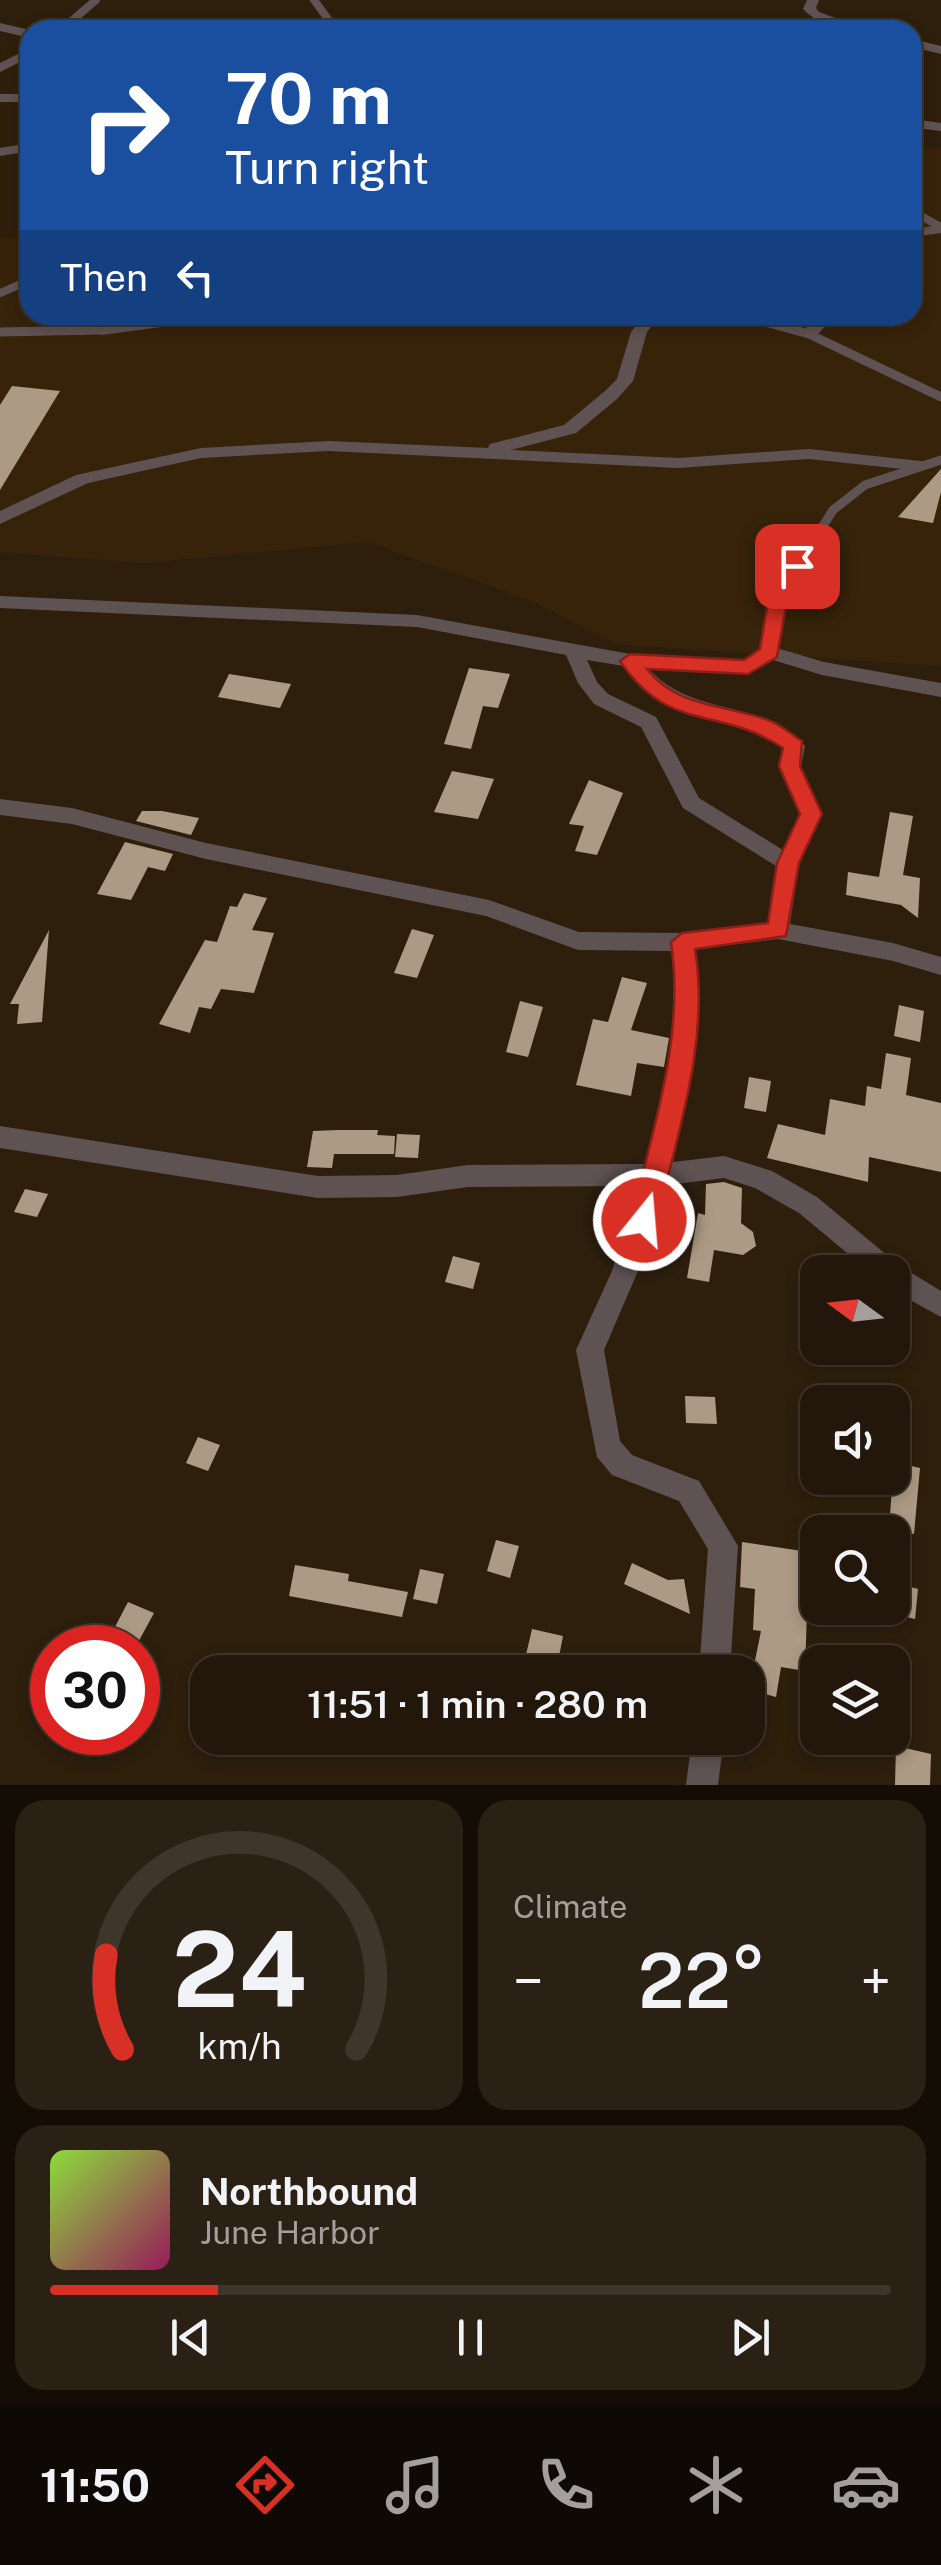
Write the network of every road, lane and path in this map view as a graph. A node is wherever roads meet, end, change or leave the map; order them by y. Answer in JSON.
{"nodes":[{"id":1,"x":96,"y":0,"type":"edge"},
{"id":2,"x":813,"y":0,"type":"edge"},
{"id":3,"x":73,"y":20,"type":"edge"},
{"id":4,"x":831,"y":20,"type":"edge"},
{"id":5,"x":106,"y":325,"type":"edge"},
{"id":6,"x":139,"y":325,"type":"edge"},
{"id":7,"x":644,"y":325,"type":"edge"},
{"id":8,"x":779,"y":325,"type":"edge"},
{"id":9,"x":818,"y":325,"type":"edge"},
{"id":10,"x":102,"y":330,"type":"junction"},
{"id":11,"x":0,"y":332,"type":"edge"},
{"id":12,"x":809,"y":334,"type":"junction"},
{"id":13,"x":941,"y":398,"type":"edge"},
{"id":14,"x":476,"y":453,"type":"junction"},
{"id":15,"x":941,"y":460,"type":"edge"},
{"id":16,"x":920,"y":466,"type":"junction"},
{"id":17,"x":0,"y":518,"type":"edge"},
{"id":18,"x":0,"y":602,"type":"edge"},
{"id":19,"x":770,"y":652,"type":"junction"},
{"id":20,"x":574,"y":653,"type":"junction"},
{"id":21,"x":630,"y":661,"type":"junction"},
{"id":22,"x":941,"y":690,"type":"edge"},
{"id":23,"x":0,"y":807,"type":"edge"},
{"id":24,"x":788,"y":863,"type":"junction"},
{"id":25,"x":778,"y":930,"type":"junction"},
{"id":26,"x":682,"y":942,"type":"junction"},
{"id":27,"x":941,"y":966,"type":"edge"},
{"id":28,"x":0,"y":1137,"type":"edge"},
{"id":29,"x":658,"y":1175,"type":"junction"},
{"id":30,"x":868,"y":1255,"type":"edge"},
{"id":31,"x":910,"y":1286,"type":"edge"},
{"id":32,"x":941,"y":1306,"type":"edge"},
{"id":33,"x":716,"y":1655,"type":"edge"},
{"id":34,"x":706,"y":1755,"type":"edge"},
{"id":35,"x":702,"y":1785,"type":"edge"}],
"edges":[{"from":1,"to":3,"type":"lane"},
{"from":2,"to":4,"type":"street"},
{"from":5,"to":10,"type":"lane"},
{"from":6,"to":10,"type":"street"},
{"from":7,"to":14,"type":"street"},
{"from":8,"to":12,"type":"lane"},
{"from":9,"to":12,"type":"street"},
{"from":10,"to":11,"type":"lane"},
{"from":12,"to":13,"type":"lane"},
{"from":14,"to":16,"type":"street"},
{"from":14,"to":17,"type":"street"},
{"from":15,"to":16,"type":"lane"},
{"from":16,"to":19,"type":"lane"},
{"from":18,"to":20,"type":"street"},
{"from":19,"to":21,"type":"street"},
{"from":19,"to":22,"type":"street"},
{"from":20,"to":21,"type":"street"},
{"from":20,"to":24,"type":"street"},
{"from":21,"to":24,"type":"street"},
{"from":23,"to":26,"type":"street"},
{"from":24,"to":25,"type":"street"},
{"from":25,"to":26,"type":"street"},
{"from":25,"to":27,"type":"street"},
{"from":26,"to":29,"type":"street"},
{"from":28,"to":29,"type":"street"},
{"from":29,"to":30,"type":"street"},
{"from":29,"to":33,"type":"street"},
{"from":31,"to":32,"type":"street"},
{"from":34,"to":35,"type":"street"}]}
